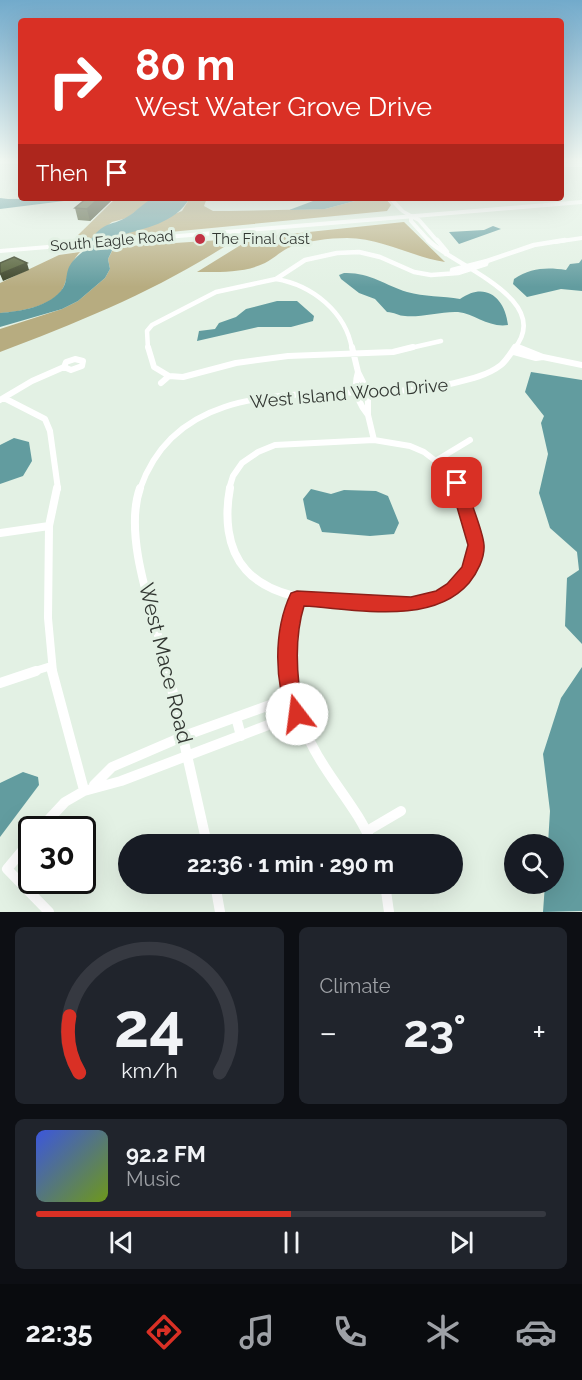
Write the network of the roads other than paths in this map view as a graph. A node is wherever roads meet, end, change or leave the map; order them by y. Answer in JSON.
{"nodes":[{"id":1,"x":394,"y":203,"type":"edge"},
{"id":2,"x":401,"y":203,"type":"edge"},
{"id":3,"x":575,"y":203,"type":"edge"},
{"id":4,"x":411,"y":216,"type":"junction"},
{"id":5,"x":582,"y":238,"type":"edge"},
{"id":6,"x":0,"y":250,"type":"edge"},
{"id":7,"x":468,"y":267,"type":"junction"},
{"id":8,"x":276,"y":279,"type":"junction"},
{"id":9,"x":441,"y":341,"type":"dead end"},
{"id":10,"x":515,"y":350,"type":"junction"},
{"id":11,"x":354,"y":353,"type":"junction"},
{"id":12,"x":582,"y":366,"type":"edge"},
{"id":13,"x":64,"y":368,"type":"dead end"},
{"id":14,"x":358,"y":372,"type":"junction"},
{"id":15,"x":169,"y":376,"type":"junction"},
{"id":16,"x":161,"y":383,"type":"dead end"},
{"id":17,"x":368,"y":392,"type":"junction"},
{"id":18,"x":356,"y":393,"type":"junction"},
{"id":19,"x":2,"y":399,"type":"edge"},
{"id":20,"x":368,"y":415,"type":"junction"},
{"id":21,"x":374,"y":440,"type":"junction"},
{"id":22,"x":471,"y":440,"type":"dead end"},
{"id":23,"x":437,"y":460,"type":"junction"},
{"id":24,"x":142,"y":482,"type":"joint"},
{"id":25,"x":49,"y":526,"type":"junction"},
{"id":26,"x":0,"y":533,"type":"edge"},
{"id":27,"x":297,"y":598,"type":"junction"},
{"id":28,"x":51,"y":666,"type":"junction"},
{"id":29,"x":0,"y":683,"type":"edge"},
{"id":30,"x":292,"y":697,"type":"junction"},
{"id":31,"x":297,"y":714,"type":"junction"},
{"id":32,"x":236,"y":717,"type":"junction"},
{"id":33,"x":184,"y":736,"type":"junction"},
{"id":34,"x":241,"y":736,"type":"junction"},
{"id":35,"x":188,"y":756,"type":"junction"},
{"id":36,"x":89,"y":788,"type":"junction"},
{"id":37,"x":401,"y":811,"type":"dead end"},
{"id":38,"x":52,"y":816,"type":"edge"},
{"id":39,"x":367,"y":831,"type":"junction"},
{"id":40,"x":205,"y":834,"type":"edge"},
{"id":41,"x":368,"y":834,"type":"edge"},
{"id":42,"x":18,"y":856,"type":"edge"},
{"id":43,"x":18,"y":880,"type":"edge"},
{"id":44,"x":31,"y":894,"type":"edge"},
{"id":45,"x":217,"y":894,"type":"edge"},
{"id":46,"x":386,"y":894,"type":"edge"},
{"id":47,"x":49,"y":912,"type":"edge"},
{"id":48,"x":220,"y":912,"type":"edge"},
{"id":49,"x":389,"y":912,"type":"edge"}],
"edges":[{"from":1,"to":4,"type":"street"},
{"from":2,"to":4,"type":"street"},
{"from":3,"to":4,"type":"highway","name":"South Eagle Road"},
{"from":4,"to":6,"type":"highway","name":"South Eagle Road"},
{"from":4,"to":7,"type":"street"},
{"from":5,"to":7,"type":"street"},
{"from":7,"to":8,"type":"street"},
{"from":7,"to":10,"type":"street"},
{"from":8,"to":11,"type":"street"},
{"from":8,"to":15,"type":"street"},
{"from":9,"to":11,"type":"street"},
{"from":10,"to":12,"type":"street"},
{"from":10,"to":17,"type":"street","name":"West Island Wood Drive"},
{"from":11,"to":14,"type":"street"},
{"from":11,"to":15,"type":"street"},
{"from":13,"to":19,"type":"street"},
{"from":14,"to":17,"type":"street"},
{"from":14,"to":18,"type":"street"},
{"from":15,"to":16,"type":"street"},
{"from":17,"to":18,"type":"street","name":"West Island Wood Drive"},
{"from":17,"to":20,"type":"street"},
{"from":18,"to":20,"type":"street"},
{"from":18,"to":24,"type":"street","name":"West Island Wood Drive"},
{"from":19,"to":25,"type":"street"},
{"from":20,"to":21,"type":"street"},
{"from":21,"to":23,"type":"street"},
{"from":21,"to":27,"type":"street"},
{"from":22,"to":23,"type":"street"},
{"from":23,"to":27,"type":"street"},
{"from":24,"to":33,"type":"street","name":"West Mace Road"},
{"from":25,"to":26,"type":"street"},
{"from":25,"to":28,"type":"street"},
{"from":27,"to":30,"type":"street"},
{"from":28,"to":29,"type":"street"},
{"from":28,"to":36,"type":"street"},
{"from":30,"to":31,"type":"street"},
{"from":30,"to":32,"type":"street"},
{"from":31,"to":34,"type":"street"},
{"from":31,"to":39,"type":"street"},
{"from":32,"to":33,"type":"street"},
{"from":32,"to":34,"type":"street"},
{"from":33,"to":35,"type":"street","name":"West Mace Road"},
{"from":33,"to":36,"type":"street"},
{"from":34,"to":35,"type":"street"},
{"from":35,"to":36,"type":"street"},
{"from":35,"to":40,"type":"street","name":"West Mace Road"},
{"from":36,"to":38,"type":"street"},
{"from":37,"to":39,"type":"street"},
{"from":39,"to":41,"type":"street"},
{"from":42,"to":43,"type":"street"},
{"from":44,"to":47,"type":"street"},
{"from":45,"to":48,"type":"street"},
{"from":46,"to":49,"type":"street"}]}
